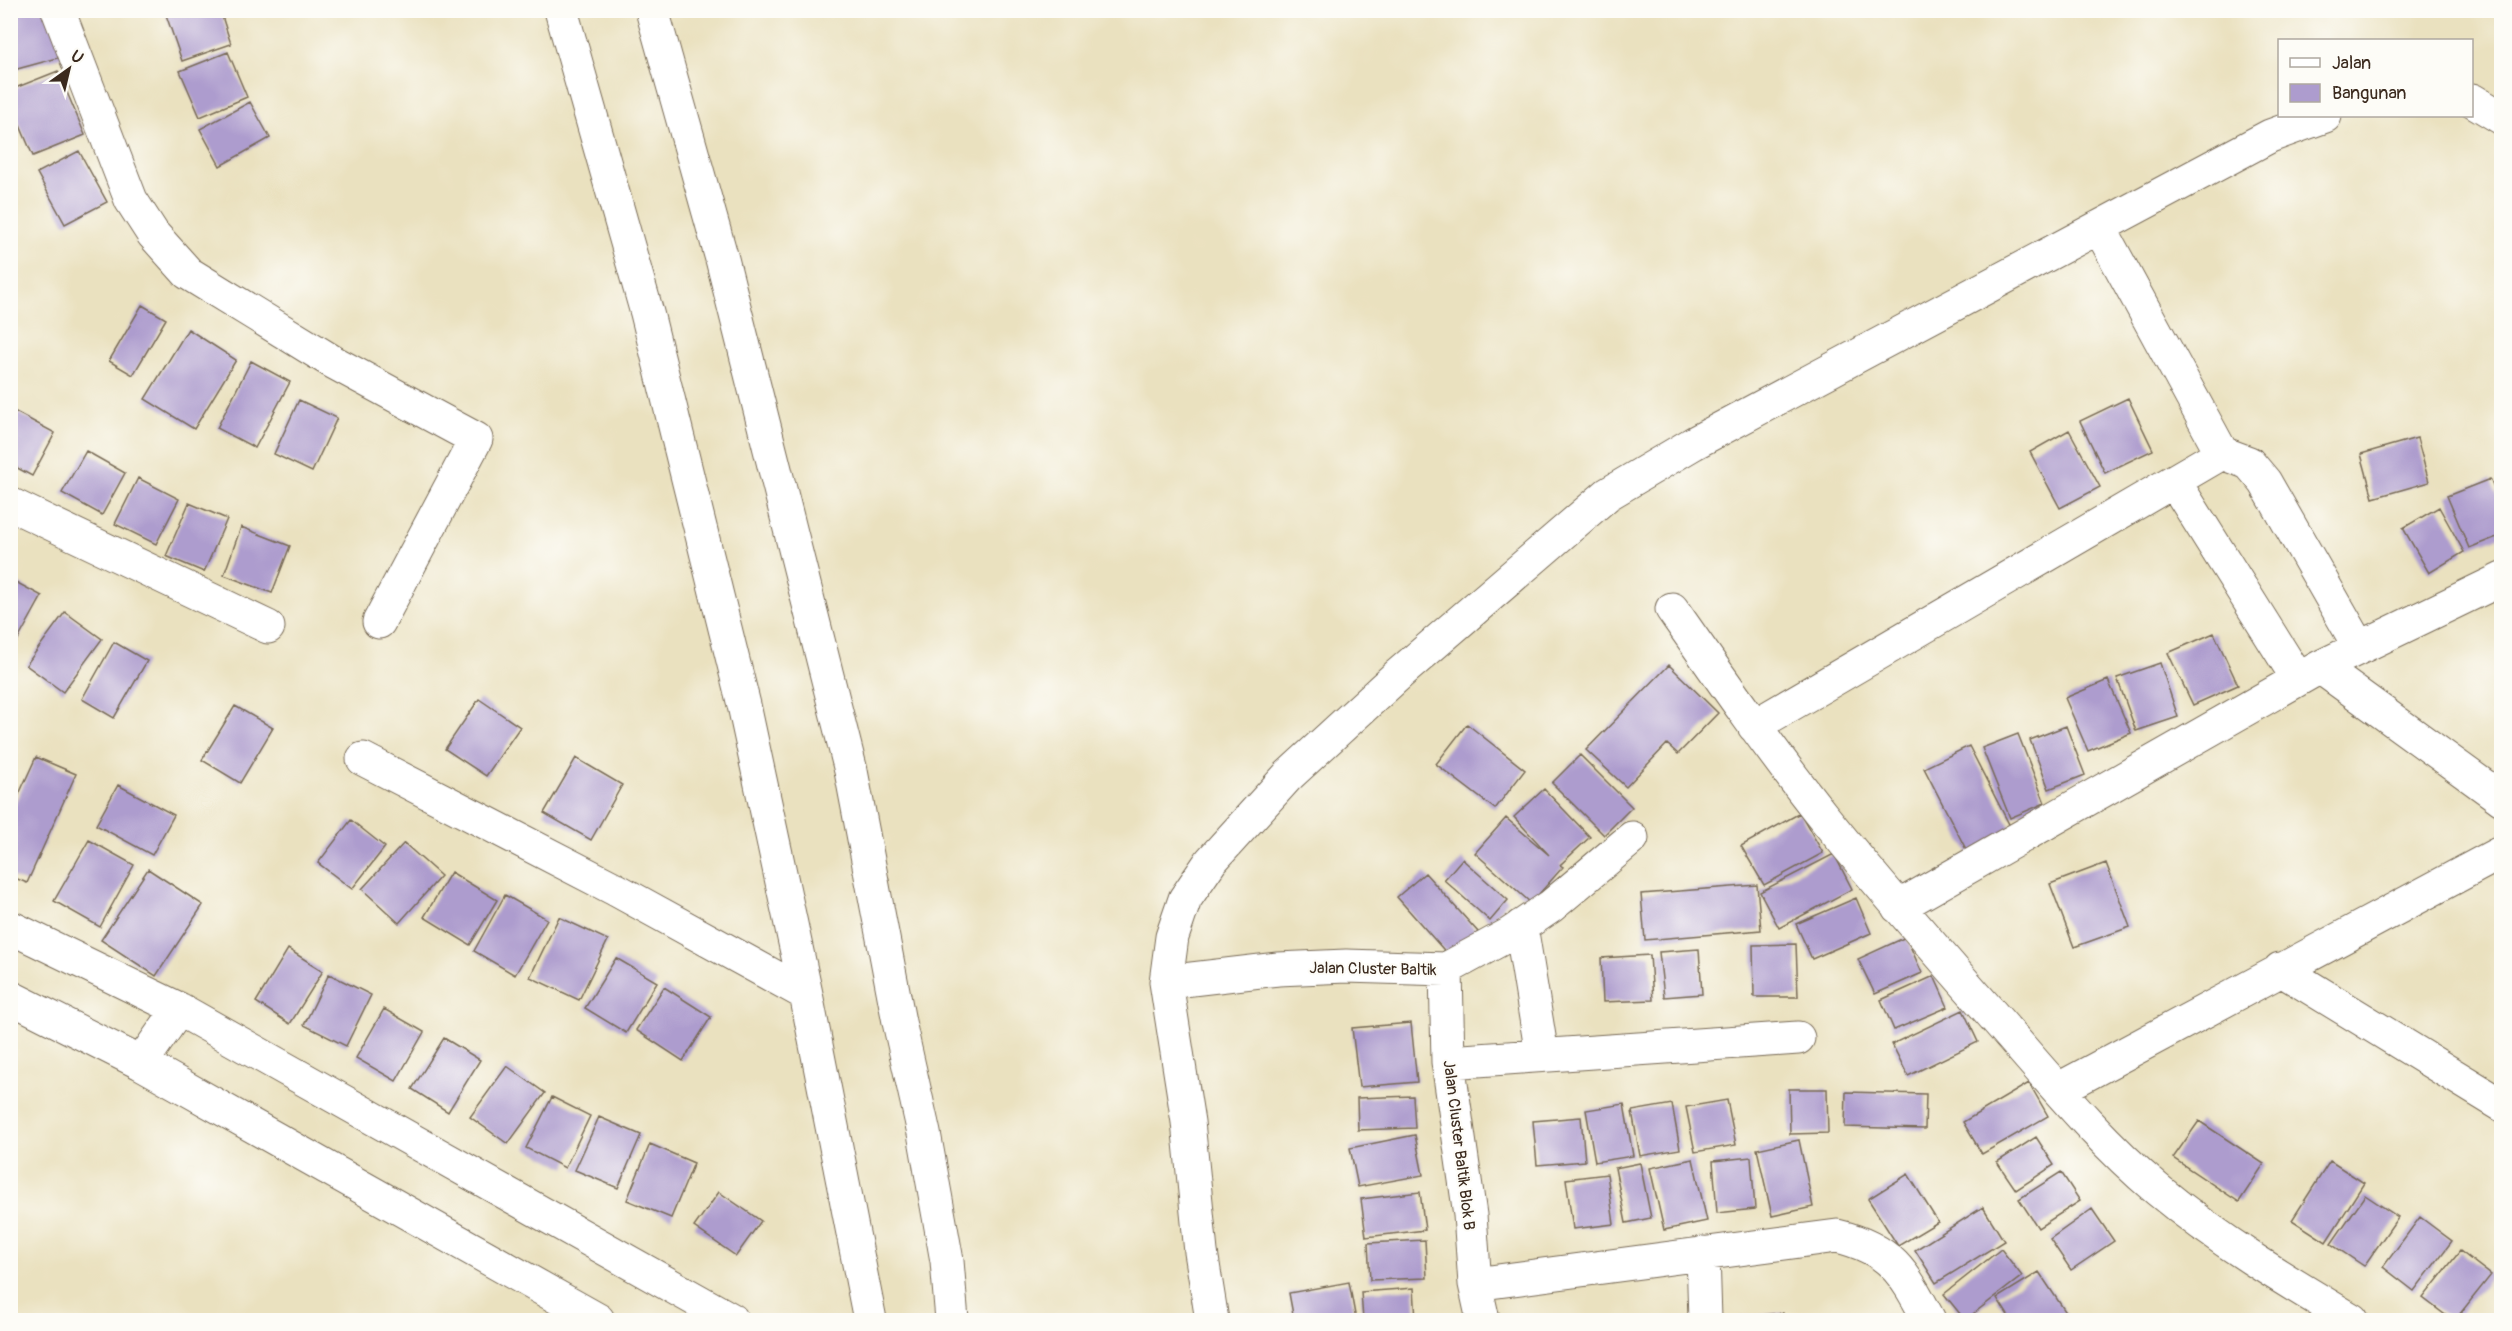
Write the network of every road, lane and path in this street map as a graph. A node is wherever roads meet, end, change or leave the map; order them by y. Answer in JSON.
{"nodes":[{"id":1,"x":58,"y":10,"type":"edge"},
{"id":2,"x":561,"y":10,"type":"edge"},
{"id":3,"x":652,"y":10,"type":"edge"},
{"id":4,"x":2473,"y":101,"type":"edge"},
{"id":5,"x":2322,"y":117,"type":"edge"},
{"id":6,"x":2502,"y":118,"type":"edge"},
{"id":7,"x":2099,"y":226,"type":"junction"},
{"id":8,"x":2222,"y":453,"type":"junction"},
{"id":9,"x":2174,"y":481,"type":"junction"},
{"id":10,"x":10,"y":504,"type":"edge"},
{"id":11,"x":2502,"y":579,"type":"edge"},
{"id":12,"x":1672,"y":609,"type":"dead end"},
{"id":13,"x":379,"y":622,"type":"dead end"},
{"id":14,"x":268,"y":627,"type":"dead end"},
{"id":15,"x":2359,"y":646,"type":"junction"},
{"id":16,"x":2309,"y":673,"type":"junction"},
{"id":17,"x":1754,"y":726,"type":"junction"},
{"id":18,"x":363,"y":759,"type":"dead end"},
{"id":19,"x":2502,"y":799,"type":"edge"},
{"id":20,"x":1632,"y":838,"type":"dead end"},
{"id":21,"x":2502,"y":852,"type":"edge"},
{"id":22,"x":1898,"y":907,"type":"junction"},
{"id":23,"x":1521,"y":926,"type":"junction"},
{"id":24,"x":10,"y":927,"type":"edge"},
{"id":25,"x":1446,"y":969,"type":"junction"},
{"id":26,"x":2280,"y":969,"type":"junction"},
{"id":27,"x":1166,"y":982,"type":"junction"},
{"id":28,"x":806,"y":994,"type":"junction"},
{"id":29,"x":10,"y":998,"type":"edge"},
{"id":30,"x":179,"y":1009,"type":"junction"},
{"id":31,"x":1798,"y":1038,"type":"dead end"},
{"id":32,"x":1542,"y":1055,"type":"junction"},
{"id":33,"x":1448,"y":1062,"type":"junction"},
{"id":34,"x":141,"y":1063,"type":"junction"},
{"id":35,"x":2059,"y":1089,"type":"junction"},
{"id":36,"x":2502,"y":1105,"type":"edge"},
{"id":37,"x":1703,"y":1253,"type":"junction"},
{"id":38,"x":1476,"y":1284,"type":"junction"},
{"id":39,"x":598,"y":1320,"type":"edge"},
{"id":40,"x":732,"y":1320,"type":"edge"},
{"id":41,"x":870,"y":1320,"type":"edge"},
{"id":42,"x":952,"y":1320,"type":"edge"},
{"id":43,"x":1212,"y":1320,"type":"edge"},
{"id":44,"x":1483,"y":1320,"type":"edge"},
{"id":45,"x":1705,"y":1320,"type":"edge"},
{"id":46,"x":1929,"y":1320,"type":"edge"},
{"id":47,"x":2352,"y":1320,"type":"edge"}],
"edges":[{"from":1,"to":13,"type":"street"},
{"from":2,"to":28,"type":"street"},
{"from":3,"to":42,"type":"street"},
{"from":4,"to":6,"type":"street"},
{"from":5,"to":7,"type":"street"},
{"from":7,"to":8,"type":"street"},
{"from":7,"to":27,"type":"street"},
{"from":8,"to":9,"type":"street"},
{"from":8,"to":15,"type":"street"},
{"from":9,"to":16,"type":"street"},
{"from":9,"to":17,"type":"street"},
{"from":10,"to":14,"type":"street"},
{"from":11,"to":15,"type":"street"},
{"from":12,"to":17,"type":"street"},
{"from":15,"to":16,"type":"street"},
{"from":16,"to":19,"type":"street"},
{"from":16,"to":22,"type":"street"},
{"from":17,"to":22,"type":"street"},
{"from":18,"to":28,"type":"street"},
{"from":20,"to":23,"type":"street","name":"Jalan Cluster Baltik"},
{"from":21,"to":26,"type":"street"},
{"from":22,"to":35,"type":"street"},
{"from":23,"to":25,"type":"street","name":"Jalan Cluster Baltik"},
{"from":23,"to":32,"type":"street"},
{"from":24,"to":30,"type":"street"},
{"from":25,"to":27,"type":"street","name":"Jalan Cluster Baltik"},
{"from":25,"to":33,"type":"street","name":"Jalan Cluster Baltik Blok B"},
{"from":26,"to":35,"type":"street"},
{"from":26,"to":36,"type":"street"},
{"from":27,"to":43,"type":"street"},
{"from":28,"to":41,"type":"street"},
{"from":29,"to":34,"type":"street"},
{"from":30,"to":34,"type":"street"},
{"from":30,"to":40,"type":"street"},
{"from":31,"to":32,"type":"street"},
{"from":32,"to":33,"type":"street"},
{"from":33,"to":38,"type":"street","name":"Jalan Cluster Baltik Blok B"},
{"from":34,"to":39,"type":"street"},
{"from":35,"to":47,"type":"street"},
{"from":37,"to":38,"type":"street"},
{"from":37,"to":45,"type":"street"},
{"from":37,"to":46,"type":"street"},
{"from":38,"to":44,"type":"street","name":"Jalan Cluster Baltik Blok B"}]}
